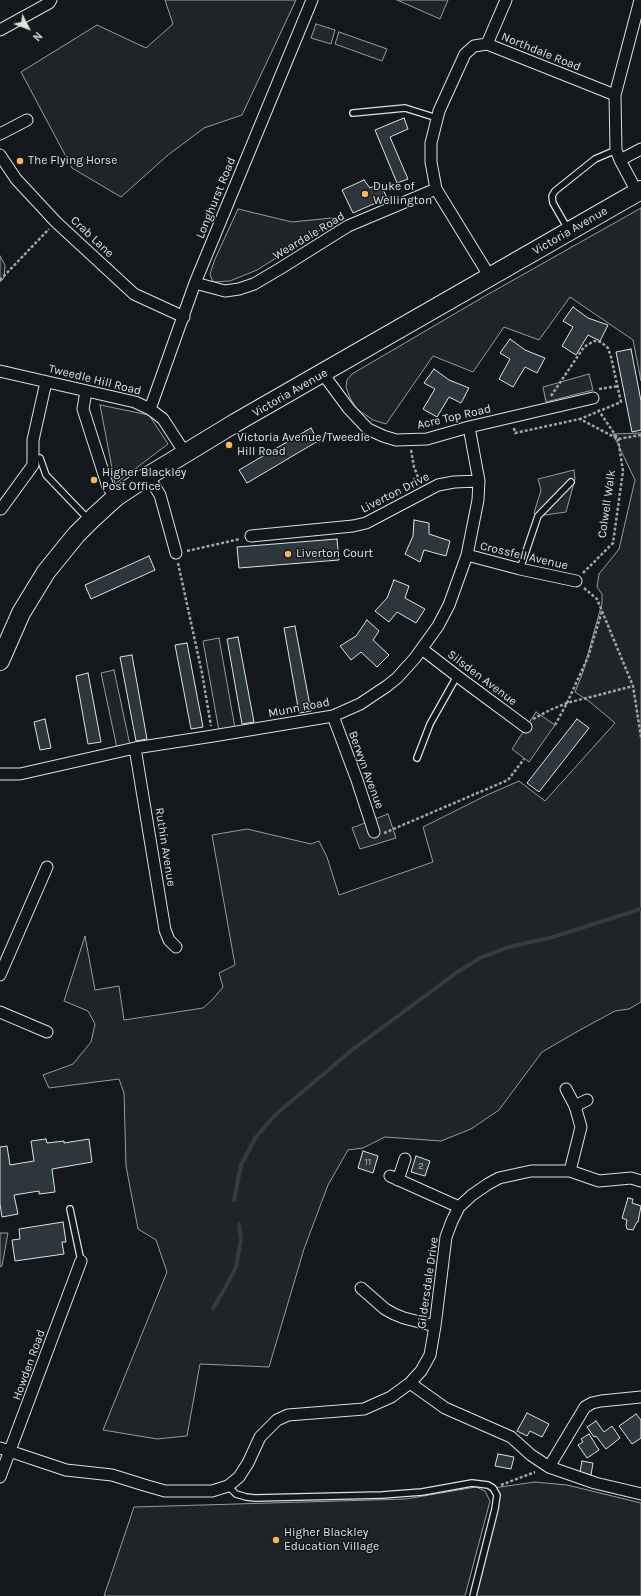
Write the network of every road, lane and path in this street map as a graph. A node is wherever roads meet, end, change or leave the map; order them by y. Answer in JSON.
{"nodes":[{"id":1,"x":51,"y":0,"type":"edge"},
{"id":2,"x":312,"y":0,"type":"edge"},
{"id":3,"x":506,"y":0,"type":"edge"},
{"id":4,"x":640,"y":0,"type":"edge"},
{"id":5,"x":0,"y":30,"type":"edge"},
{"id":6,"x":487,"y":44,"type":"junction"},
{"id":7,"x":615,"y":95,"type":"junction"},
{"id":8,"x":353,"y":113,"type":"dead end"},
{"id":9,"x":437,"y":118,"type":"junction"},
{"id":10,"x":27,"y":120,"type":"dead end"},
{"id":11,"x":0,"y":134,"type":"edge"},
{"id":12,"x":641,"y":149,"type":"edge"},
{"id":13,"x":0,"y":155,"type":"edge"},
{"id":14,"x":618,"y":155,"type":"junction"},
{"id":15,"x":436,"y":189,"type":"junction"},
{"id":16,"x":639,"y":191,"type":"edge"},
{"id":17,"x":56,"y":222,"type":"junction"},
{"id":18,"x":570,"y":231,"type":"junction"},
{"id":19,"x":490,"y":277,"type":"junction"},
{"id":20,"x":0,"y":280,"type":"edge"},
{"id":21,"x":195,"y":283,"type":"junction"},
{"id":22,"x":184,"y":317,"type":"junction"},
{"id":23,"x":0,"y":371,"type":"edge"},
{"id":24,"x":323,"y":374,"type":"junction"},
{"id":25,"x":46,"y":382,"type":"junction"},
{"id":26,"x":618,"y":386,"type":"junction"},
{"id":27,"x":86,"y":391,"type":"junction"},
{"id":28,"x":593,"y":394,"type":"junction"},
{"id":29,"x":150,"y":409,"type":"junction"},
{"id":30,"x":540,"y":411,"type":"junction"},
{"id":31,"x":599,"y":412,"type":"junction"},
{"id":32,"x":580,"y":419,"type":"junction"},
{"id":33,"x":469,"y":427,"type":"junction"},
{"id":34,"x":515,"y":433,"type":"dead end"},
{"id":35,"x":641,"y":435,"type":"edge"},
{"id":36,"x":618,"y":439,"type":"junction"},
{"id":37,"x":409,"y":440,"type":"junction"},
{"id":38,"x":185,"y":453,"type":"junction"},
{"id":39,"x":33,"y":459,"type":"junction"},
{"id":40,"x":148,"y":476,"type":"junction"},
{"id":41,"x":479,"y":481,"type":"junction"},
{"id":42,"x":571,"y":482,"type":"dead end"},
{"id":43,"x":424,"y":492,"type":"junction"},
{"id":44,"x":116,"y":497,"type":"junction"},
{"id":45,"x":1,"y":509,"type":"edge"},
{"id":46,"x":90,"y":521,"type":"junction"},
{"id":47,"x":251,"y":536,"type":"joint"},
{"id":48,"x":176,"y":553,"type":"junction"},
{"id":49,"x":467,"y":555,"type":"junction"},
{"id":50,"x":520,"y":569,"type":"junction"},
{"id":51,"x":576,"y":581,"type":"junction"},
{"id":52,"x":602,"y":611,"type":"junction"},
{"id":53,"x":422,"y":649,"type":"junction"},
{"id":54,"x":2,"y":652,"type":"edge"},
{"id":55,"x":457,"y":676,"type":"junction"},
{"id":56,"x":632,"y":686,"type":"junction"},
{"id":57,"x":567,"y":704,"type":"junction"},
{"id":58,"x":333,"y":716,"type":"junction"},
{"id":59,"x":555,"y":725,"type":"dead end"},
{"id":60,"x":524,"y":726,"type":"joint"},
{"id":61,"x":213,"y":736,"type":"junction"},
{"id":62,"x":641,"y":737,"type":"edge"},
{"id":63,"x":135,"y":748,"type":"junction"},
{"id":64,"x":417,"y":758,"type":"dead end"},
{"id":65,"x":524,"y":759,"type":"dead end"},
{"id":66,"x":0,"y":774,"type":"edge"},
{"id":67,"x":374,"y":832,"type":"joint"},
{"id":68,"x":47,"y":867,"type":"dead end"},
{"id":69,"x":176,"y":947,"type":"dead end"},
{"id":70,"x":0,"y":975,"type":"edge"},
{"id":71,"x":0,"y":1012,"type":"edge"},
{"id":72,"x":47,"y":1032,"type":"dead end"},
{"id":73,"x":566,"y":1089,"type":"dead end"},
{"id":74,"x":587,"y":1100,"type":"dead end"},
{"id":75,"x":575,"y":1106,"type":"junction"},
{"id":76,"x":406,"y":1158,"type":"dead end"},
{"id":77,"x":570,"y":1172,"type":"junction"},
{"id":78,"x":641,"y":1181,"type":"edge"},
{"id":79,"x":459,"y":1208,"type":"junction"},
{"id":80,"x":70,"y":1209,"type":"dead end"},
{"id":81,"x":81,"y":1261,"type":"joint"},
{"id":82,"x":361,"y":1288,"type":"dead end"},
{"id":83,"x":436,"y":1326,"type":"junction"},
{"id":84,"x":410,"y":1383,"type":"junction"},
{"id":85,"x":641,"y":1397,"type":"edge"},
{"id":86,"x":5,"y":1450,"type":"edge"},
{"id":87,"x":549,"y":1467,"type":"junction"},
{"id":88,"x":0,"y":1477,"type":"edge"},
{"id":89,"x":228,"y":1486,"type":"junction"},
{"id":90,"x":493,"y":1488,"type":"junction"},
{"id":91,"x":641,"y":1494,"type":"edge"},
{"id":92,"x":473,"y":1596,"type":"edge"}],
"edges":[{"from":1,"to":5,"type":"street"},
{"from":2,"to":21,"type":"street","name":"Longhurst Road"},
{"from":3,"to":6,"type":"street"},
{"from":4,"to":7,"type":"street"},
{"from":6,"to":7,"type":"street","name":"Northdale Road"},
{"from":6,"to":9,"type":"street","name":"Northdale Road"},
{"from":7,"to":14,"type":"street"},
{"from":8,"to":9,"type":"lane"},
{"from":9,"to":15,"type":"street","name":"Northdale Road"},
{"from":10,"to":11,"type":"street"},
{"from":12,"to":14,"type":"street"},
{"from":13,"to":17,"type":"street","name":"Crab Lane"},
{"from":14,"to":16,"type":"street"},
{"from":14,"to":18,"type":"lane"},
{"from":15,"to":19,"type":"street","name":"Northdale Road"},
{"from":15,"to":21,"type":"street","name":"Weardale Road"},
{"from":16,"to":18,"type":"main road","name":"Victoria Avenue"},
{"from":17,"to":20,"type":"path"},
{"from":17,"to":22,"type":"street","name":"Crab Lane"},
{"from":18,"to":19,"type":"main road","name":"Victoria Avenue"},
{"from":19,"to":24,"type":"main road","name":"Victoria Avenue"},
{"from":21,"to":22,"type":"street","name":"Longhurst Road"},
{"from":22,"to":29,"type":"street","name":"Longhurst Road"},
{"from":23,"to":25,"type":"street","name":"Tweedle Hill Road"},
{"from":24,"to":37,"type":"street","name":"Acre Top Road"},
{"from":24,"to":38,"type":"main road","name":"Victoria Avenue"},
{"from":25,"to":27,"type":"street","name":"Tweedle Hill Road"},
{"from":25,"to":39,"type":"street"},
{"from":26,"to":28,"type":"path"},
{"from":26,"to":30,"type":"path"},
{"from":26,"to":31,"type":"path"},
{"from":27,"to":29,"type":"street","name":"Tweedle Hill Road"},
{"from":27,"to":44,"type":"street"},
{"from":28,"to":30,"type":"street","name":"Acre Top Road"},
{"from":28,"to":31,"type":"path","name":"Colwell Walk"},
{"from":29,"to":38,"type":"street","name":"Tweedle Hill Road"},
{"from":30,"to":33,"type":"street","name":"Acre Top Road"},
{"from":31,"to":32,"type":"path"},
{"from":31,"to":36,"type":"path","name":"Colwell Walk"},
{"from":32,"to":34,"type":"path"},
{"from":32,"to":36,"type":"path"},
{"from":33,"to":37,"type":"street","name":"Acre Top Road"},
{"from":33,"to":41,"type":"street","name":"Munn Road"},
{"from":35,"to":36,"type":"path"},
{"from":36,"to":51,"type":"path","name":"Colwell Walk"},
{"from":37,"to":43,"type":"path"},
{"from":38,"to":40,"type":"main road","name":"Victoria Avenue"},
{"from":39,"to":45,"type":"street"},
{"from":39,"to":46,"type":"lane"},
{"from":40,"to":44,"type":"main road","name":"Victoria Avenue"},
{"from":40,"to":48,"type":"street"},
{"from":41,"to":43,"type":"street","name":"Liverton Drive"},
{"from":41,"to":49,"type":"street","name":"Munn Road"},
{"from":42,"to":50,"type":"lane"},
{"from":43,"to":47,"type":"street","name":"Liverton Drive"},
{"from":44,"to":46,"type":"main road","name":"Victoria Avenue"},
{"from":46,"to":54,"type":"main road","name":"Victoria Avenue"},
{"from":47,"to":48,"type":"path"},
{"from":48,"to":61,"type":"path"},
{"from":49,"to":50,"type":"street","name":"Crossfell Avenue"},
{"from":49,"to":53,"type":"street","name":"Munn Road"},
{"from":50,"to":51,"type":"street","name":"Crossfell Avenue"},
{"from":51,"to":52,"type":"path"},
{"from":52,"to":56,"type":"path"},
{"from":52,"to":57,"type":"path"},
{"from":53,"to":55,"type":"street","name":"Silsden Avenue"},
{"from":53,"to":58,"type":"street","name":"Munn Road"},
{"from":55,"to":60,"type":"street","name":"Silsden Avenue"},
{"from":55,"to":64,"type":"lane"},
{"from":56,"to":57,"type":"path"},
{"from":56,"to":62,"type":"path"},
{"from":57,"to":59,"type":"path"},
{"from":57,"to":60,"type":"path"},
{"from":58,"to":61,"type":"street","name":"Munn Road"},
{"from":58,"to":67,"type":"street","name":"Berwyn Avenue"},
{"from":61,"to":63,"type":"street","name":"Munn Road"},
{"from":63,"to":66,"type":"street","name":"Munn Road"},
{"from":63,"to":69,"type":"street","name":"Ruthin Avenue"},
{"from":65,"to":67,"type":"path"},
{"from":68,"to":70,"type":"street"},
{"from":71,"to":72,"type":"street"},
{"from":73,"to":75,"type":"street"},
{"from":74,"to":75,"type":"street"},
{"from":75,"to":77,"type":"street"},
{"from":76,"to":79,"type":"street"},
{"from":77,"to":78,"type":"street","name":"Gildersdale Drive"},
{"from":77,"to":79,"type":"street","name":"Gildersdale Drive"},
{"from":79,"to":83,"type":"street","name":"Gildersdale Drive"},
{"from":80,"to":81,"type":"lane"},
{"from":81,"to":86,"type":"street","name":"Howden Road"},
{"from":82,"to":83,"type":"street"},
{"from":83,"to":84,"type":"street","name":"Gildersdale Drive"},
{"from":84,"to":87,"type":"street"},
{"from":84,"to":89,"type":"street","name":"Gildersdale Drive"},
{"from":85,"to":87,"type":"street"},
{"from":86,"to":88,"type":"street","name":"Howden Road"},
{"from":86,"to":89,"type":"street"},
{"from":87,"to":90,"type":"path"},
{"from":87,"to":91,"type":"street"},
{"from":89,"to":90,"type":"lane"},
{"from":90,"to":92,"type":"lane"}]}
